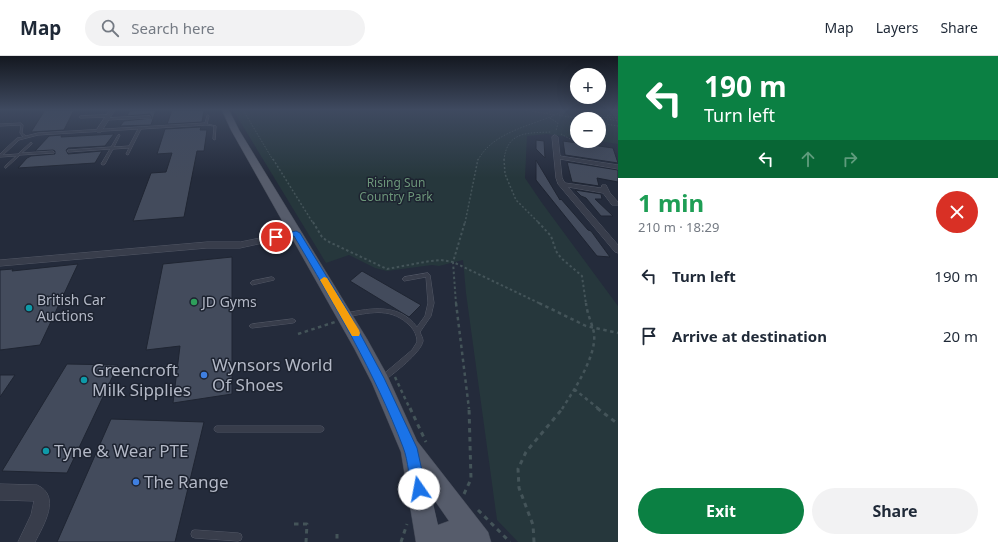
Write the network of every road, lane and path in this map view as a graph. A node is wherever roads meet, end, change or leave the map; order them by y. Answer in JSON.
{"nodes":[{"id":1,"x":20,"y":133,"type":"edge"},
{"id":2,"x":58,"y":133,"type":"edge"},
{"id":3,"x":138,"y":133,"type":"edge"},
{"id":4,"x":214,"y":133,"type":"edge"},
{"id":5,"x":237,"y":133,"type":"edge"},
{"id":6,"x":257,"y":133,"type":"edge"},
{"id":7,"x":514,"y":133,"type":"edge"},
{"id":8,"x":119,"y":135,"type":"dead end"},
{"id":9,"x":555,"y":135,"type":"junction"},
{"id":10,"x":25,"y":137,"type":"junction"},
{"id":11,"x":214,"y":139,"type":"dead end"},
{"id":12,"x":570,"y":139,"type":"dead end"},
{"id":13,"x":30,"y":143,"type":"dead end"},
{"id":14,"x":130,"y":147,"type":"junction"},
{"id":15,"x":112,"y":148,"type":"junction"},
{"id":16,"x":68,"y":151,"type":"dead end"},
{"id":17,"x":53,"y":152,"type":"dead end"},
{"id":18,"x":127,"y":154,"type":"dead end"},
{"id":19,"x":19,"y":155,"type":"junction"},
{"id":20,"x":0,"y":156,"type":"edge"},
{"id":21,"x":557,"y":157,"type":"junction"},
{"id":22,"x":103,"y":164,"type":"dead end"},
{"id":23,"x":6,"y":167,"type":"dead end"},
{"id":24,"x":618,"y":167,"type":"edge"},
{"id":25,"x":561,"y":184,"type":"junction"},
{"id":26,"x":615,"y":203,"type":"dead end"},
{"id":27,"x":296,"y":233,"type":"junction"},
{"id":28,"x":606,"y":236,"type":"junction"},
{"id":29,"x":618,"y":237,"type":"edge"},
{"id":30,"x":618,"y":250,"type":"edge"},
{"id":31,"x":453,"y":262,"type":"junction"},
{"id":32,"x":0,"y":263,"type":"edge"},
{"id":33,"x":272,"y":279,"type":"dead end"},
{"id":34,"x":404,"y":279,"type":"dead end"},
{"id":35,"x":252,"y":283,"type":"dead end"},
{"id":36,"x":342,"y":318,"type":"junction"},
{"id":37,"x":293,"y":321,"type":"dead end"},
{"id":38,"x":252,"y":326,"type":"dead end"},
{"id":39,"x":592,"y":329,"type":"junction"},
{"id":40,"x":418,"y":331,"type":"junction"},
{"id":41,"x":618,"y":333,"type":"edge"},
{"id":42,"x":298,"y":334,"type":"dead end"},
{"id":43,"x":380,"y":381,"type":"junction"},
{"id":44,"x":574,"y":389,"type":"junction"},
{"id":45,"x":618,"y":424,"type":"edge"},
{"id":46,"x":217,"y":429,"type":"dead end"},
{"id":47,"x":321,"y":429,"type":"dead end"},
{"id":48,"x":410,"y":448,"type":"junction"},
{"id":49,"x":0,"y":492,"type":"edge"},
{"id":50,"x":468,"y":500,"type":"dead end"},
{"id":51,"x":476,"y":508,"type":"dead end"},
{"id":52,"x":294,"y":524,"type":"dead end"},
{"id":53,"x":195,"y":534,"type":"dead end"},
{"id":54,"x":337,"y":534,"type":"dead end"},
{"id":55,"x":238,"y":537,"type":"dead end"},
{"id":56,"x":26,"y":542,"type":"edge"},
{"id":57,"x":306,"y":542,"type":"edge"},
{"id":58,"x":337,"y":542,"type":"edge"},
{"id":59,"x":429,"y":542,"type":"edge"},
{"id":60,"x":435,"y":542,"type":"edge"},
{"id":61,"x":480,"y":542,"type":"edge"},
{"id":62,"x":510,"y":542,"type":"edge"},
{"id":63,"x":534,"y":542,"type":"edge"}],
"edges":[{"from":1,"to":10,"type":"lane"},
{"from":2,"to":10,"type":"lane"},
{"from":3,"to":14,"type":"lane"},
{"from":4,"to":11,"type":"lane"},
{"from":5,"to":27,"type":"main road"},
{"from":6,"to":31,"type":"path"},
{"from":7,"to":31,"type":"path"},
{"from":8,"to":15,"type":"lane"},
{"from":9,"to":12,"type":"path"},
{"from":9,"to":21,"type":"street"},
{"from":9,"to":39,"type":"path"},
{"from":10,"to":20,"type":"lane"},
{"from":13,"to":19,"type":"lane"},
{"from":14,"to":15,"type":"lane"},
{"from":14,"to":18,"type":"lane"},
{"from":15,"to":16,"type":"lane"},
{"from":15,"to":22,"type":"lane"},
{"from":17,"to":19,"type":"lane"},
{"from":19,"to":20,"type":"lane"},
{"from":19,"to":23,"type":"lane"},
{"from":21,"to":24,"type":"street"},
{"from":21,"to":25,"type":"street"},
{"from":25,"to":26,"type":"street"},
{"from":25,"to":28,"type":"street"},
{"from":27,"to":32,"type":"street"},
{"from":27,"to":36,"type":"main road"},
{"from":28,"to":29,"type":"street"},
{"from":28,"to":30,"type":"street"},
{"from":31,"to":39,"type":"path"},
{"from":31,"to":50,"type":"path"},
{"from":33,"to":35,"type":"lane"},
{"from":34,"to":40,"type":"lane"},
{"from":36,"to":40,"type":"lane"},
{"from":36,"to":42,"type":"path"},
{"from":36,"to":43,"type":"main road"},
{"from":37,"to":38,"type":"lane"},
{"from":39,"to":41,"type":"path"},
{"from":39,"to":44,"type":"path"},
{"from":40,"to":43,"type":"lane"},
{"from":43,"to":48,"type":"main road"},
{"from":44,"to":45,"type":"path"},
{"from":44,"to":63,"type":"path"},
{"from":46,"to":47,"type":"lane"},
{"from":48,"to":59,"type":"main road"},
{"from":48,"to":61,"type":"main road"},
{"from":49,"to":56,"type":"street"},
{"from":51,"to":62,"type":"path"},
{"from":52,"to":57,"type":"path"},
{"from":53,"to":55,"type":"lane"},
{"from":54,"to":58,"type":"path"},
{"from":60,"to":61,"type":"main road"}]}
